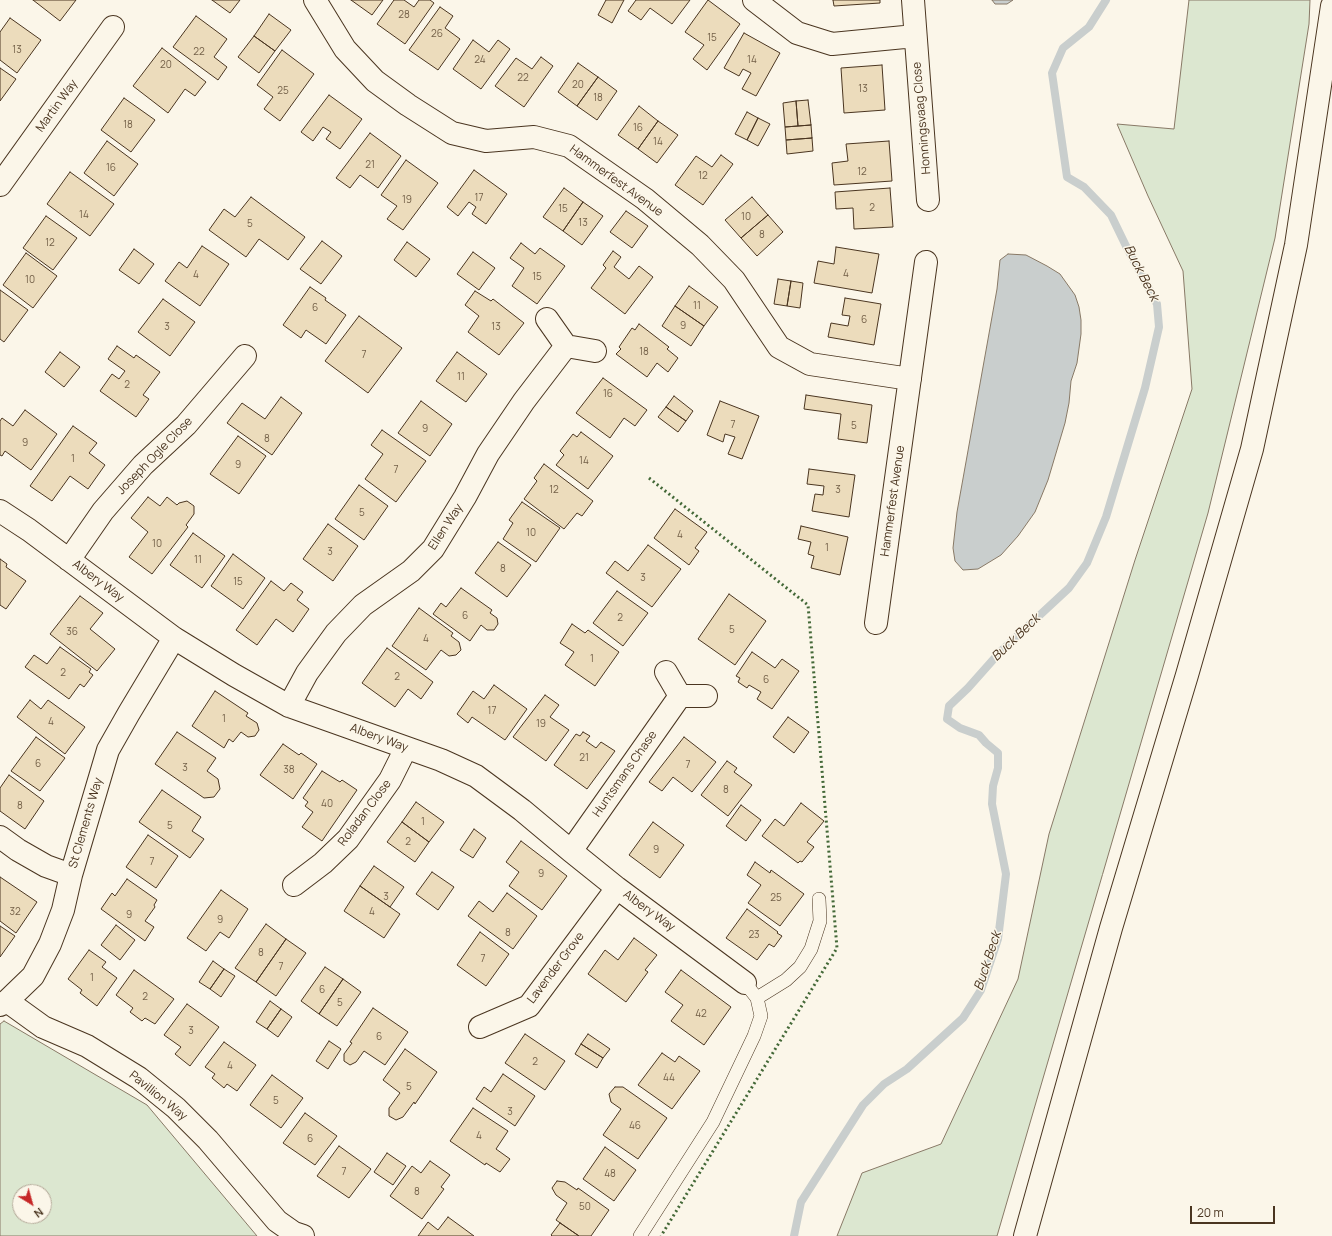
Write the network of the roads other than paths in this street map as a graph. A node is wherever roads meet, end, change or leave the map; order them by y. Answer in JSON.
{"nodes":[{"id":1,"x":315,"y":0,"type":"edge"},
{"id":2,"x":754,"y":0,"type":"edge"},
{"id":3,"x":913,"y":0,"type":"edge"},
{"id":4,"x":1332,"y":6,"type":"edge"},
{"id":5,"x":113,"y":27,"type":"dead end"},
{"id":6,"x":915,"y":36,"type":"junction"},
{"id":7,"x":0,"y":185,"type":"edge"},
{"id":8,"x":928,"y":200,"type":"dead end"},
{"id":9,"x":926,"y":262,"type":"dead end"},
{"id":10,"x":547,"y":319,"type":"dead end"},
{"id":11,"x":566,"y":346,"type":"junction"},
{"id":12,"x":595,"y":351,"type":"dead end"},
{"id":13,"x":245,"y":356,"type":"dead end"},
{"id":14,"x":910,"y":379,"type":"junction"},
{"id":15,"x":0,"y":511,"type":"edge"},
{"id":16,"x":69,"y":560,"type":"junction"},
{"id":17,"x":876,"y":623,"type":"dead end"},
{"id":18,"x":174,"y":638,"type":"junction"},
{"id":19,"x":666,"y":672,"type":"dead end"},
{"id":20,"x":680,"y":696,"type":"junction"},
{"id":21,"x":706,"y":696,"type":"dead end"},
{"id":22,"x":289,"y":706,"type":"junction"},
{"id":23,"x":406,"y":748,"type":"junction"},
{"id":24,"x":0,"y":837,"type":"edge"},
{"id":25,"x":571,"y":851,"type":"junction"},
{"id":26,"x":71,"y":874,"type":"junction"},
{"id":27,"x":294,"y":886,"type":"dead end"},
{"id":28,"x":616,"y":888,"type":"junction"},
{"id":29,"x":819,"y":899,"type":"dead end"},
{"id":30,"x":751,"y":991,"type":"junction"},
{"id":31,"x":4,"y":1003,"type":"edge"},
{"id":32,"x":480,"y":1028,"type":"dead end"},
{"id":33,"x":303,"y":1236,"type":"edge"},
{"id":34,"x":640,"y":1236,"type":"edge"},
{"id":35,"x":1025,"y":1236,"type":"edge"}],
"edges":[{"from":1,"to":14,"type":"main road","name":"Hammerfest Avenue"},
{"from":2,"to":6,"type":"main road"},
{"from":3,"to":6,"type":"main road","name":"Honningsvaag Close"},
{"from":4,"to":35,"type":"main road"},
{"from":5,"to":7,"type":"main road","name":"Martin Way"},
{"from":6,"to":8,"type":"main road","name":"Honningsvaag Close"},
{"from":9,"to":14,"type":"main road","name":"Hammerfest Avenue"},
{"from":10,"to":11,"type":"main road"},
{"from":11,"to":12,"type":"main road"},
{"from":11,"to":22,"type":"main road","name":"Ellen Way"},
{"from":13,"to":16,"type":"main road","name":"Joseph Ogle Close"},
{"from":14,"to":17,"type":"main road","name":"Hammerfest Avenue"},
{"from":15,"to":16,"type":"main road","name":"Albery Way"},
{"from":16,"to":18,"type":"main road","name":"Albery Way"},
{"from":18,"to":22,"type":"main road","name":"Albery Way"},
{"from":18,"to":26,"type":"main road","name":"St Clements Way"},
{"from":19,"to":20,"type":"main road"},
{"from":20,"to":21,"type":"main road"},
{"from":20,"to":25,"type":"main road","name":"Huntsmans Chase"},
{"from":22,"to":23,"type":"main road","name":"Albery Way"},
{"from":23,"to":25,"type":"main road","name":"Albery Way"},
{"from":23,"to":27,"type":"main road","name":"Roladan Close"},
{"from":24,"to":26,"type":"main road"},
{"from":25,"to":28,"type":"main road","name":"Albery Way"},
{"from":26,"to":31,"type":"main road","name":"St Clements Way"},
{"from":28,"to":30,"type":"main road","name":"Albery Way"},
{"from":28,"to":32,"type":"main road","name":"Lavender Grove"},
{"from":29,"to":30,"type":"lane"},
{"from":30,"to":34,"type":"lane"},
{"from":31,"to":33,"type":"main road","name":"Pavillion Way"}]}
